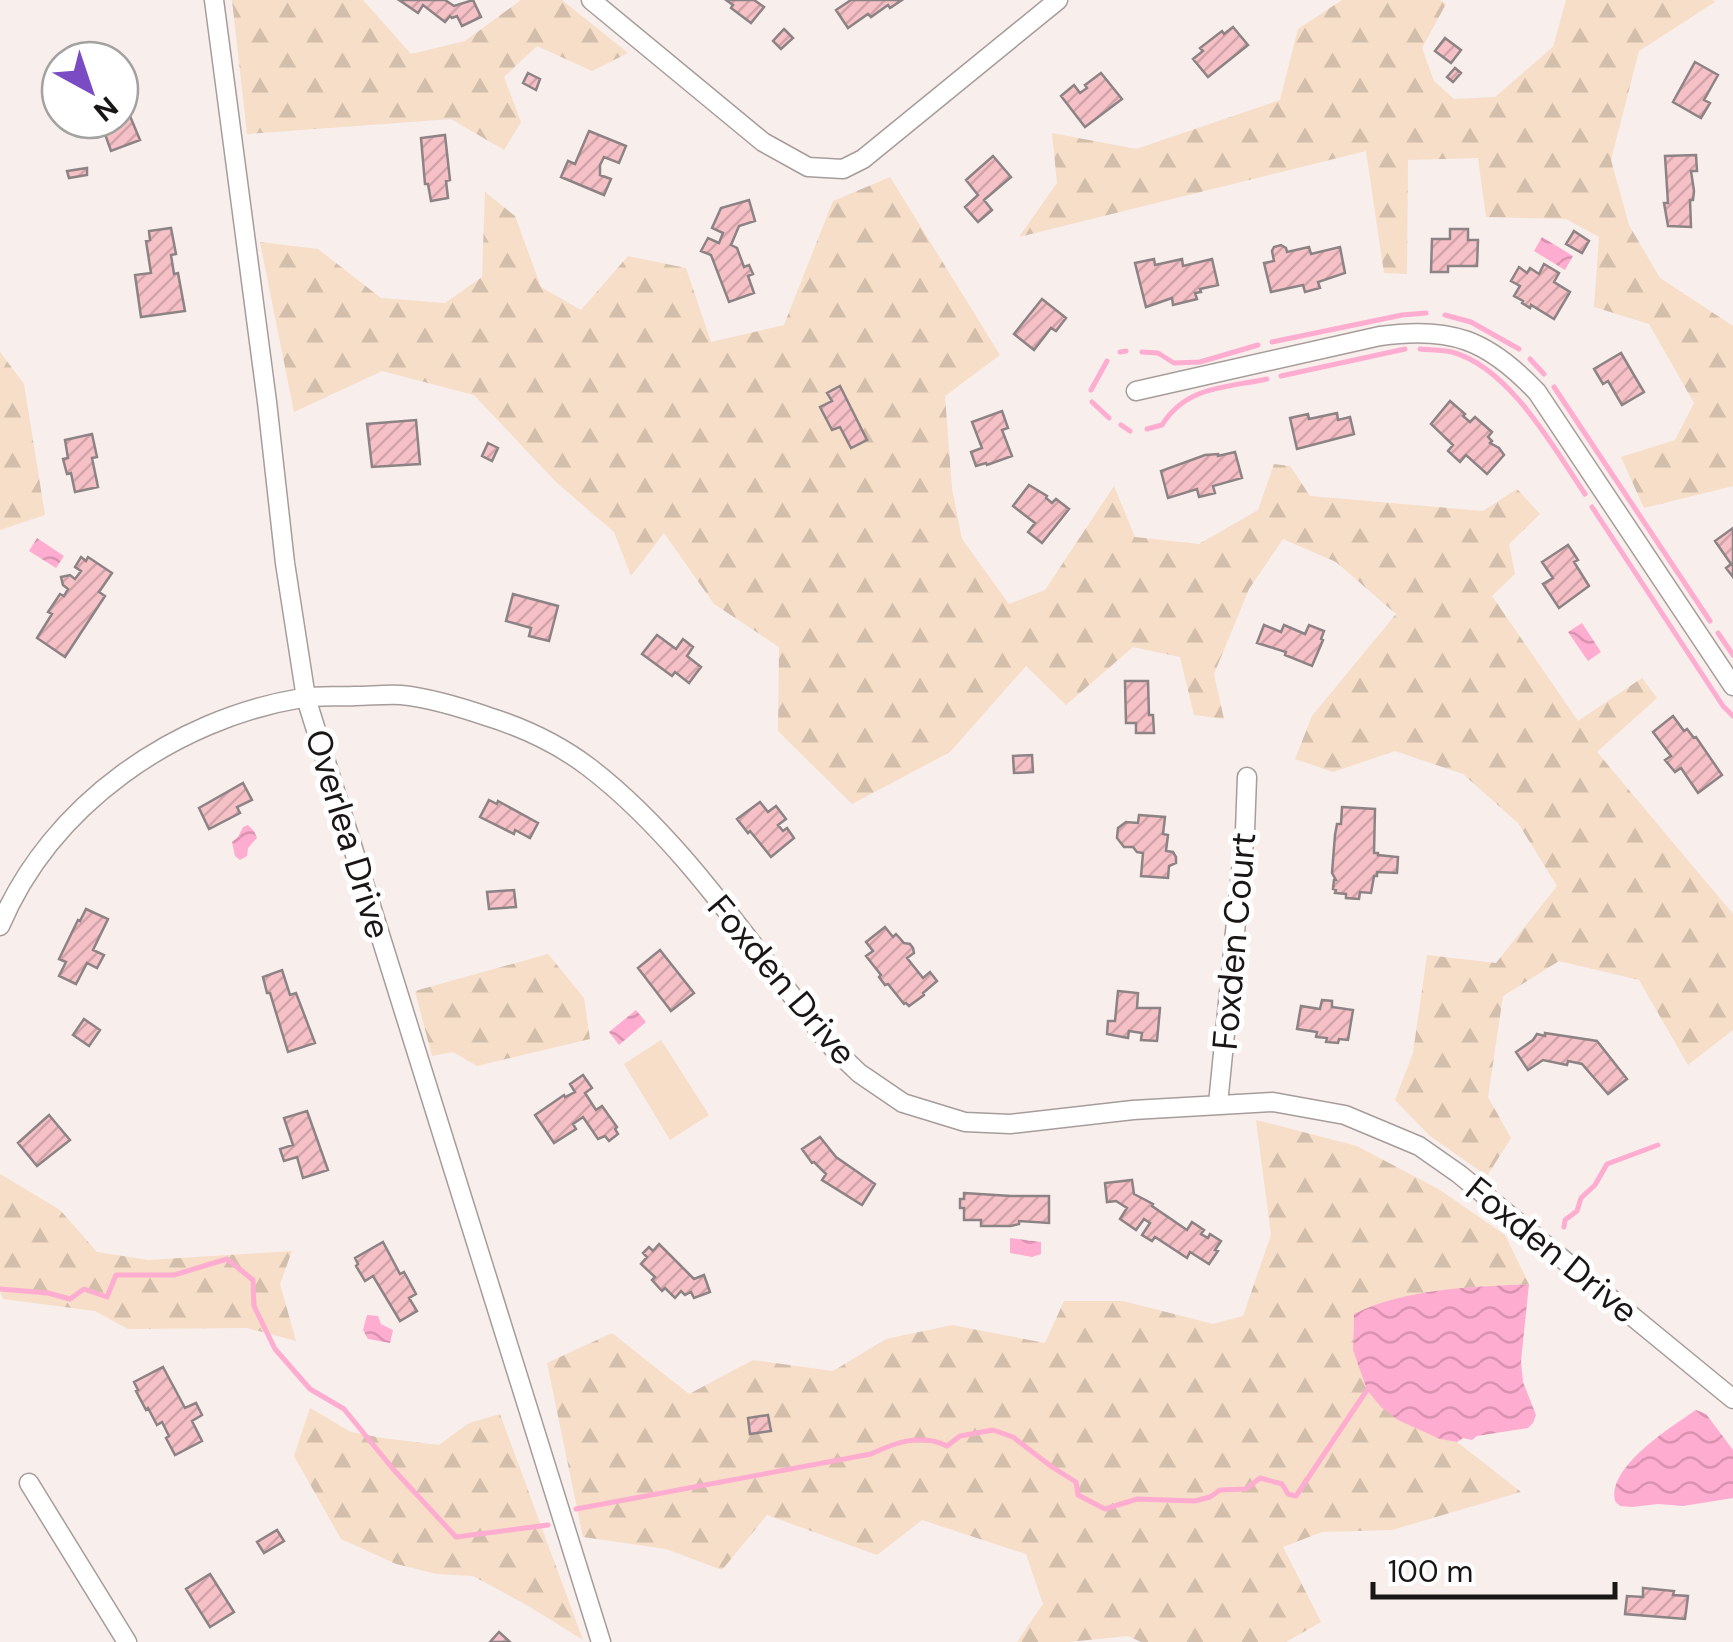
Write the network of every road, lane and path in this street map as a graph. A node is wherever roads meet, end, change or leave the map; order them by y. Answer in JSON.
{"nodes":[{"id":1,"x":214,"y":0,"type":"edge"},
{"id":2,"x":592,"y":0,"type":"edge"},
{"id":3,"x":1058,"y":0,"type":"edge"},
{"id":4,"x":1136,"y":391,"type":"dead end"},
{"id":5,"x":1733,"y":686,"type":"edge"},
{"id":6,"x":306,"y":698,"type":"junction"},
{"id":7,"x":1247,"y":778,"type":"dead end"},
{"id":8,"x":0,"y":926,"type":"edge"},
{"id":9,"x":1218,"y":1104,"type":"junction"},
{"id":10,"x":1733,"y":1399,"type":"edge"},
{"id":11,"x":29,"y":1483,"type":"dead end"},
{"id":12,"x":127,"y":1642,"type":"edge"},
{"id":13,"x":601,"y":1642,"type":"edge"}],
"edges":[{"from":1,"to":6,"type":"street","name":"Overlea Drive"},
{"from":2,"to":3,"type":"street"},
{"from":4,"to":5,"type":"street"},
{"from":6,"to":8,"type":"street","name":"Foxden Drive"},
{"from":6,"to":9,"type":"street","name":"Foxden Drive"},
{"from":6,"to":13,"type":"street","name":"Overlea Drive"},
{"from":7,"to":9,"type":"street","name":"Foxden Court"},
{"from":9,"to":10,"type":"street","name":"Foxden Drive"},
{"from":11,"to":12,"type":"street"}]}
